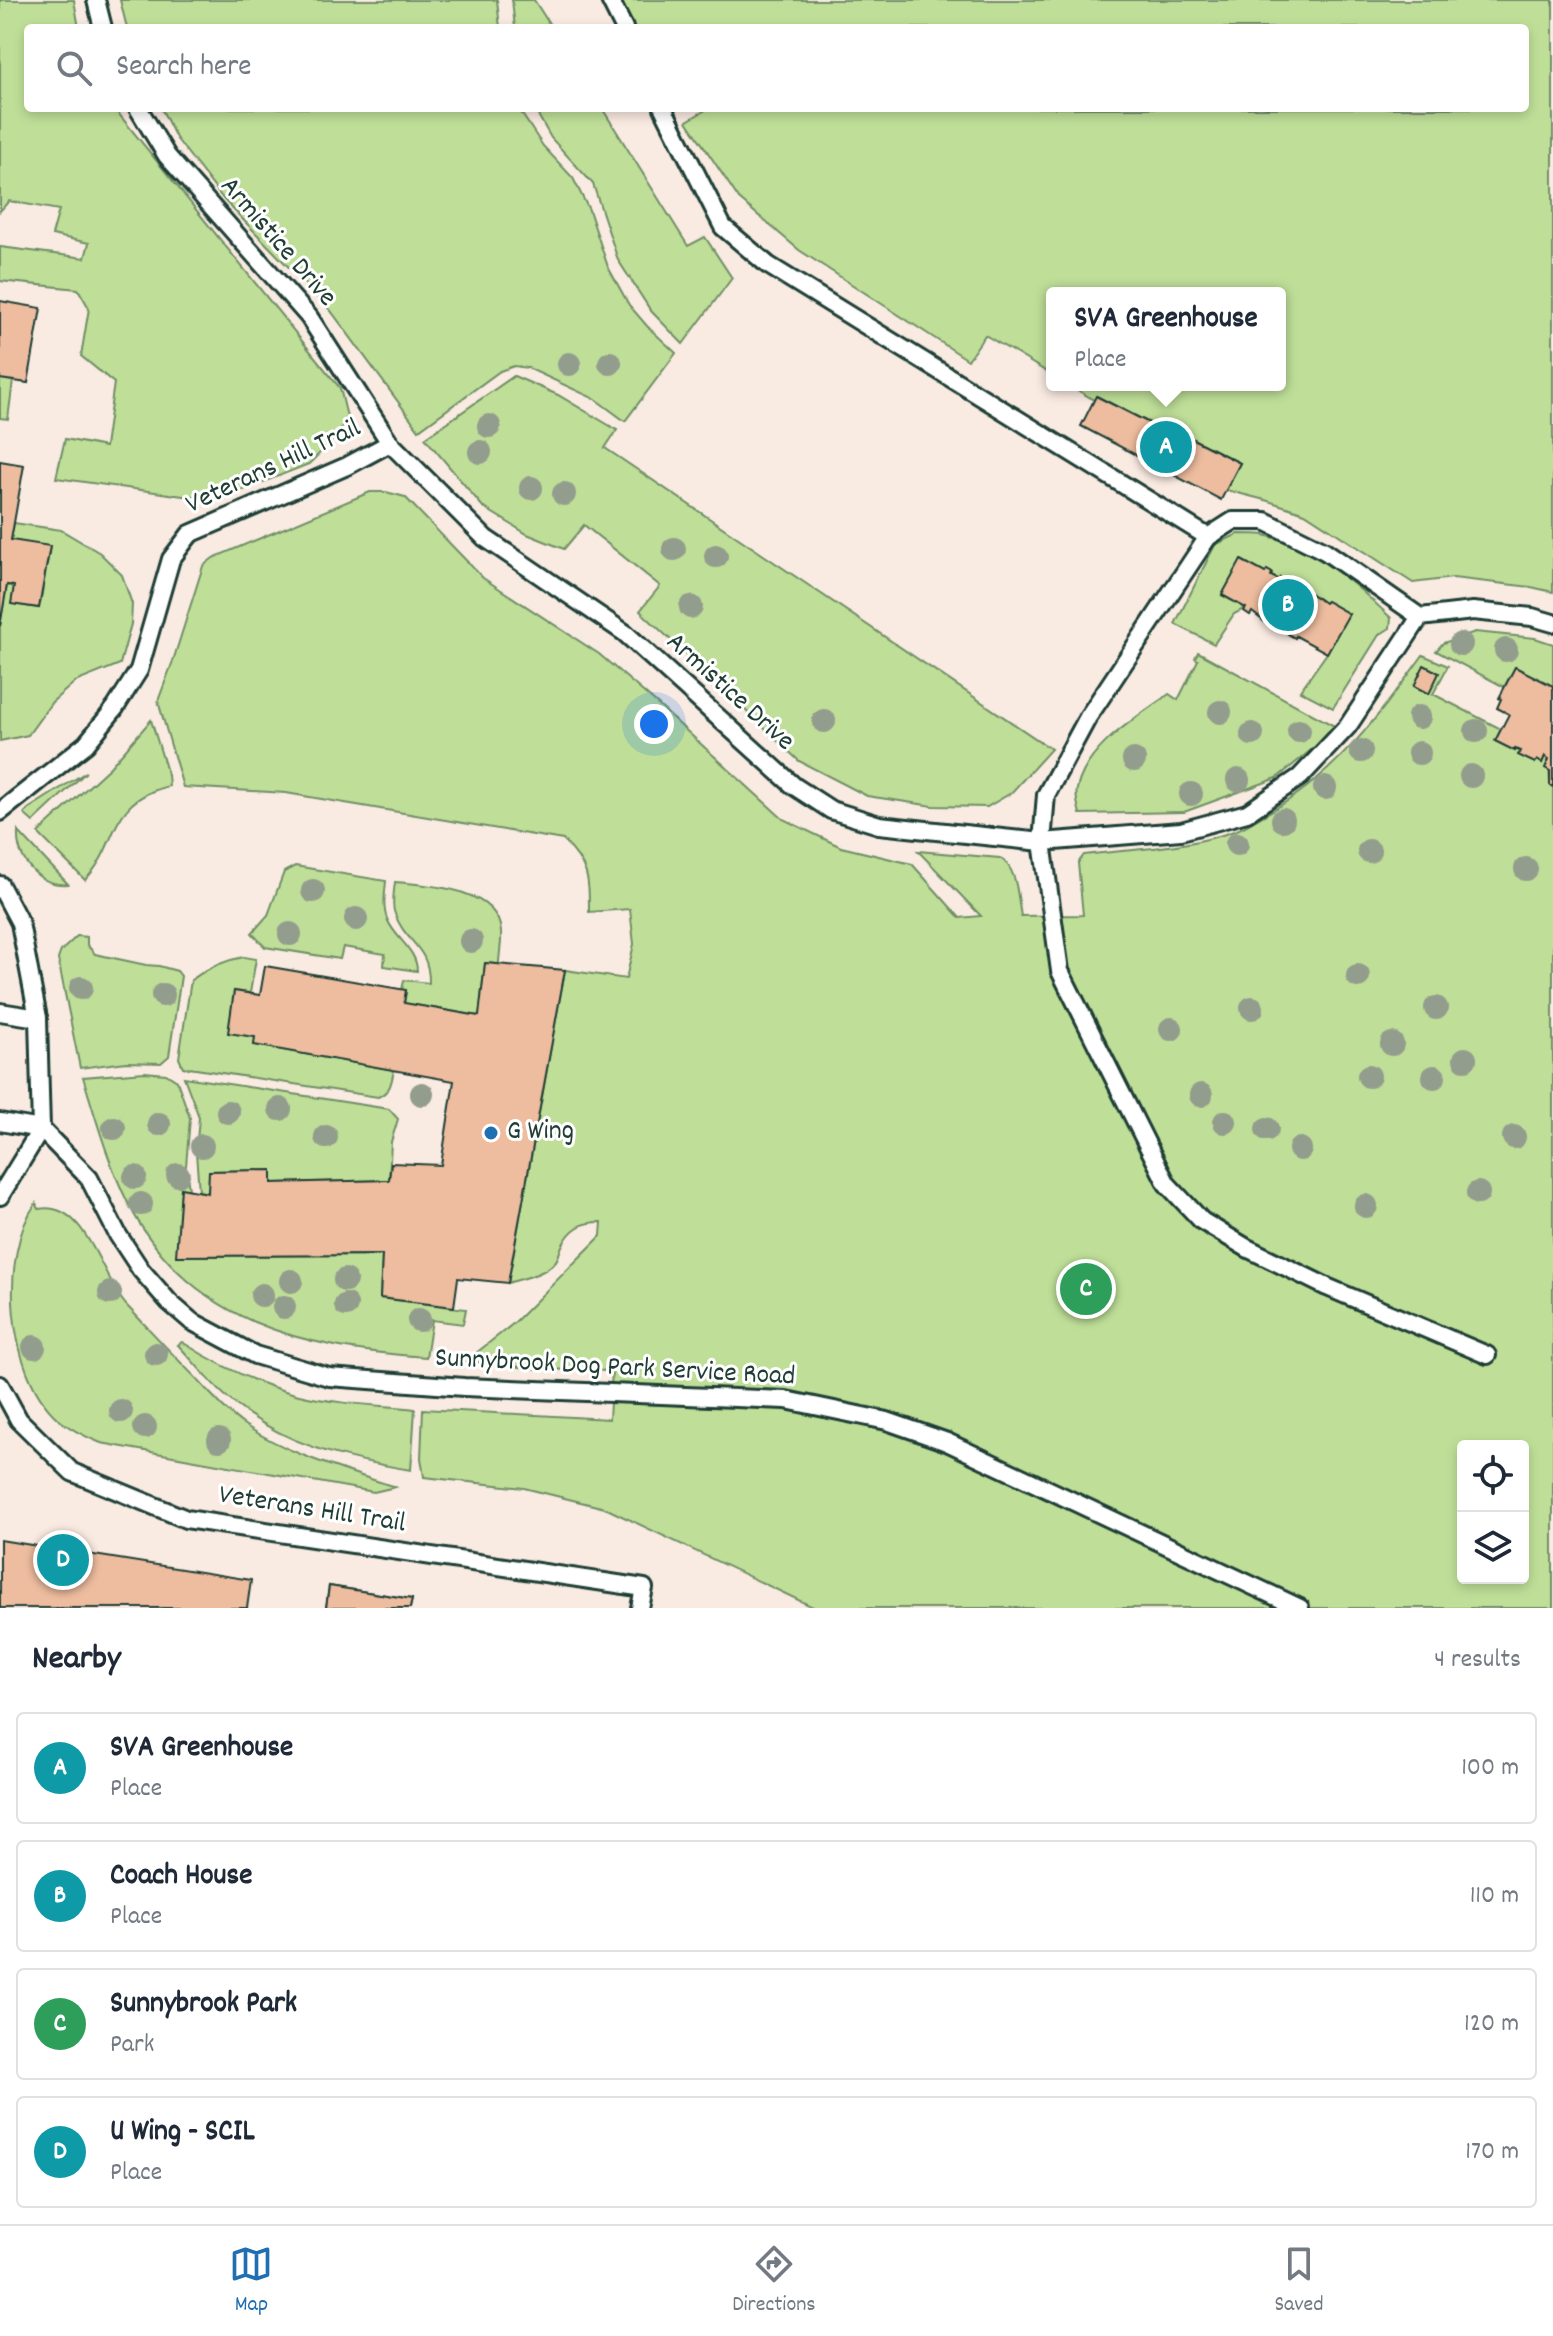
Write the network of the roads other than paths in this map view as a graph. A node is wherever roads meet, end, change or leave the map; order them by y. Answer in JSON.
{"nodes":[{"id":1,"x":96,"y":0,"type":"edge"},
{"id":2,"x":610,"y":0,"type":"edge"},
{"id":3,"x":102,"y":24,"type":"edge"},
{"id":4,"x":622,"y":24,"type":"edge"},
{"id":5,"x":140,"y":112,"type":"edge"},
{"id":6,"x":665,"y":112,"type":"edge"},
{"id":7,"x":390,"y":443,"type":"junction"},
{"id":8,"x":1208,"y":537,"type":"junction"},
{"id":9,"x":1420,"y":617,"type":"junction"},
{"id":10,"x":1553,"y":623,"type":"edge"},
{"id":11,"x":0,"y":812,"type":"edge"},
{"id":12,"x":1042,"y":842,"type":"junction"},
{"id":13,"x":0,"y":885,"type":"edge"},
{"id":14,"x":0,"y":1012,"type":"edge"},
{"id":15,"x":38,"y":1018,"type":"junction"},
{"id":16,"x":0,"y":1122,"type":"edge"},
{"id":17,"x":41,"y":1129,"type":"junction"},
{"id":18,"x":0,"y":1196,"type":"edge"},
{"id":19,"x":1487,"y":1355,"type":"dead end"},
{"id":20,"x":0,"y":1385,"type":"edge"},
{"id":21,"x":640,"y":1608,"type":"edge"},
{"id":22,"x":1300,"y":1608,"type":"edge"}],
"edges":[{"from":1,"to":3,"type":"lane"},
{"from":2,"to":4,"type":"lane"},
{"from":5,"to":7,"type":"lane","name":"Armistice Drive"},
{"from":6,"to":8,"type":"lane"},
{"from":7,"to":11,"type":"lane","name":"Veterans Hill Trail"},
{"from":7,"to":12,"type":"lane","name":"Armistice Drive"},
{"from":8,"to":9,"type":"lane"},
{"from":8,"to":12,"type":"lane"},
{"from":9,"to":10,"type":"lane"},
{"from":9,"to":12,"type":"lane","name":"Armistice Drive"},
{"from":12,"to":19,"type":"lane"},
{"from":13,"to":15,"type":"lane"},
{"from":14,"to":15,"type":"lane"},
{"from":15,"to":17,"type":"lane"},
{"from":16,"to":17,"type":"lane"},
{"from":17,"to":18,"type":"lane"},
{"from":17,"to":22,"type":"lane","name":"Sunnybrook Dog Park Service Road"},
{"from":20,"to":21,"type":"lane","name":"Veterans Hill Trail"}]}
